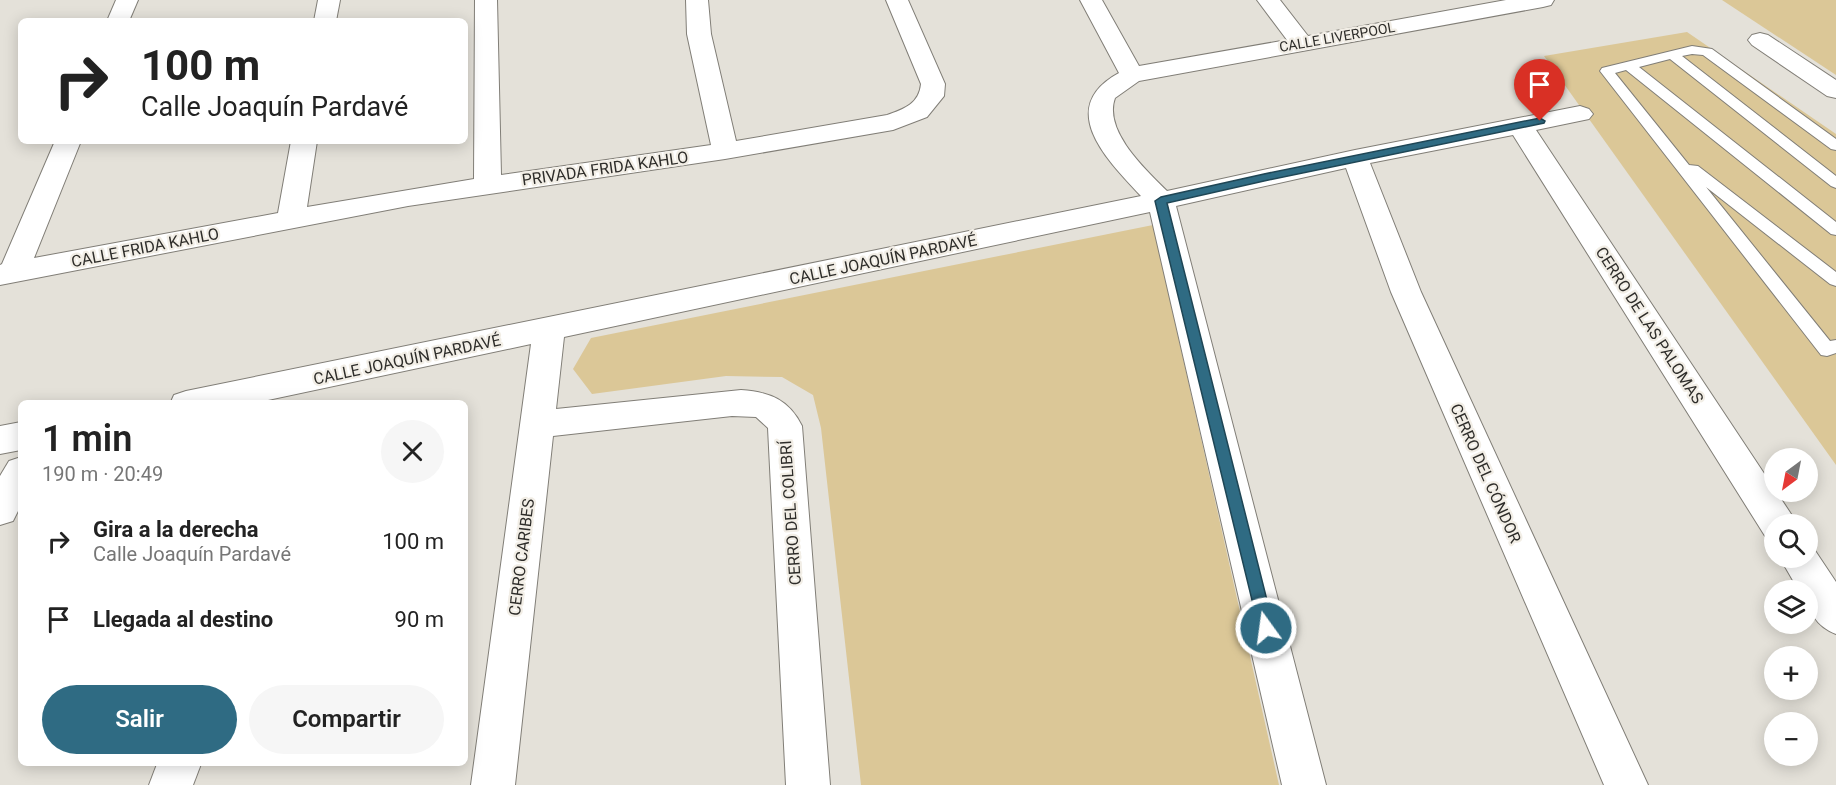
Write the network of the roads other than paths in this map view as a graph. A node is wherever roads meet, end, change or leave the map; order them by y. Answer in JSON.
{"nodes":[{"id":1,"x":127,"y":0,"type":"edge"},
{"id":2,"x":329,"y":0,"type":"edge"},
{"id":3,"x":486,"y":0,"type":"edge"},
{"id":4,"x":697,"y":0,"type":"edge"},
{"id":5,"x":897,"y":0,"type":"edge"},
{"id":6,"x":1091,"y":0,"type":"edge"},
{"id":7,"x":1269,"y":0,"type":"edge"},
{"id":8,"x":1543,"y":0,"type":"edge"},
{"id":9,"x":1454,"y":8,"type":"edge"},
{"id":10,"x":119,"y":18,"type":"edge"},
{"id":11,"x":326,"y":18,"type":"edge"},
{"id":12,"x":1760,"y":40,"type":"dead end"},
{"id":13,"x":1301,"y":43,"type":"junction"},
{"id":14,"x":1672,"y":55,"type":"junction"},
{"id":15,"x":1629,"y":66,"type":"junction"},
{"id":16,"x":1132,"y":75,"type":"junction"},
{"id":17,"x":1836,"y":91,"type":"edge"},
{"id":18,"x":1580,"y":114,"type":"dead end"},
{"id":19,"x":1520,"y":125,"type":"junction"},
{"id":20,"x":68,"y":144,"type":"edge"},
{"id":21,"x":303,"y":144,"type":"edge"},
{"id":22,"x":1836,"y":146,"type":"edge"},
{"id":23,"x":725,"y":151,"type":"junction"},
{"id":24,"x":1670,"y":151,"type":"junction"},
{"id":25,"x":1354,"y":158,"type":"junction"},
{"id":26,"x":1836,"y":183,"type":"edge"},
{"id":27,"x":488,"y":186,"type":"junction"},
{"id":28,"x":1161,"y":201,"type":"junction"},
{"id":29,"x":291,"y":218,"type":"junction"},
{"id":30,"x":1836,"y":230,"type":"edge"},
{"id":31,"x":7,"y":274,"type":"edge"},
{"id":32,"x":1836,"y":280,"type":"edge"},
{"id":33,"x":549,"y":329,"type":"junction"},
{"id":34,"x":1836,"y":346,"type":"edge"},
{"id":35,"x":308,"y":391,"type":"edge"},
{"id":36,"x":224,"y":400,"type":"edge"},
{"id":37,"x":538,"y":424,"type":"junction"},
{"id":38,"x":18,"y":437,"type":"edge"},
{"id":39,"x":0,"y":440,"type":"edge"},
{"id":40,"x":18,"y":477,"type":"edge"},
{"id":41,"x":0,"y":510,"type":"edge"},
{"id":42,"x":1771,"y":514,"type":"edge"},
{"id":43,"x":1805,"y":568,"type":"edge"},
{"id":44,"x":1836,"y":616,"type":"edge"},
{"id":45,"x":178,"y":766,"type":"edge"},
{"id":46,"x":171,"y":785,"type":"edge"},
{"id":47,"x":493,"y":785,"type":"edge"},
{"id":48,"x":808,"y":785,"type":"edge"},
{"id":49,"x":1304,"y":785,"type":"edge"},
{"id":50,"x":1626,"y":785,"type":"edge"}],
"edges":[{"from":1,"to":10,"type":"street"},
{"from":2,"to":11,"type":"street"},
{"from":3,"to":27,"type":"street"},
{"from":4,"to":23,"type":"street"},
{"from":5,"to":23,"type":"street","name":"PRIVADA FRIDA KAHLO"},
{"from":6,"to":16,"type":"street"},
{"from":7,"to":13,"type":"street"},
{"from":8,"to":9,"type":"street","name":"CALLE LIVERPOOL"},
{"from":9,"to":13,"type":"street","name":"CALLE LIVERPOOL"},
{"from":12,"to":17,"type":"street"},
{"from":13,"to":16,"type":"street","name":"CALLE LIVERPOOL"},
{"from":14,"to":15,"type":"lane"},
{"from":14,"to":22,"type":"lane"},
{"from":14,"to":26,"type":"lane"},
{"from":15,"to":24,"type":"lane"},
{"from":15,"to":30,"type":"lane"},
{"from":16,"to":28,"type":"street"},
{"from":18,"to":19,"type":"street","name":"CALLE JOAQUÍN PARDAVÉ"},
{"from":19,"to":25,"type":"street","name":"CALLE JOAQUÍN PARDAVÉ"},
{"from":19,"to":42,"type":"street","name":"CERRO DE LAS PALOMAS"},
{"from":20,"to":31,"type":"street"},
{"from":21,"to":29,"type":"street"},
{"from":23,"to":27,"type":"street","name":"PRIVADA FRIDA KAHLO"},
{"from":24,"to":32,"type":"lane"},
{"from":24,"to":34,"type":"lane"},
{"from":25,"to":28,"type":"street","name":"CALLE JOAQUÍN PARDAVÉ"},
{"from":25,"to":50,"type":"street","name":"CERRO DEL CÓNDOR"},
{"from":27,"to":29,"type":"street","name":"PRIVADA FRIDA KAHLO"},
{"from":28,"to":33,"type":"street","name":"CALLE JOAQUÍN PARDAVÉ"},
{"from":28,"to":49,"type":"street"},
{"from":29,"to":31,"type":"street","name":"CALLE FRIDA KAHLO"},
{"from":33,"to":35,"type":"street","name":"CALLE JOAQUÍN PARDAVÉ"},
{"from":33,"to":37,"type":"street","name":"CERRO CARIBES"},
{"from":35,"to":36,"type":"street","name":"CALLE JOAQUÍN PARDAVÉ"},
{"from":37,"to":47,"type":"street","name":"CERRO CARIBES"},
{"from":37,"to":48,"type":"street","name":"CERRO DEL COLIBRÍ"},
{"from":38,"to":39,"type":"street"},
{"from":40,"to":41,"type":"street"},
{"from":43,"to":44,"type":"street"},
{"from":45,"to":46,"type":"street"}]}
